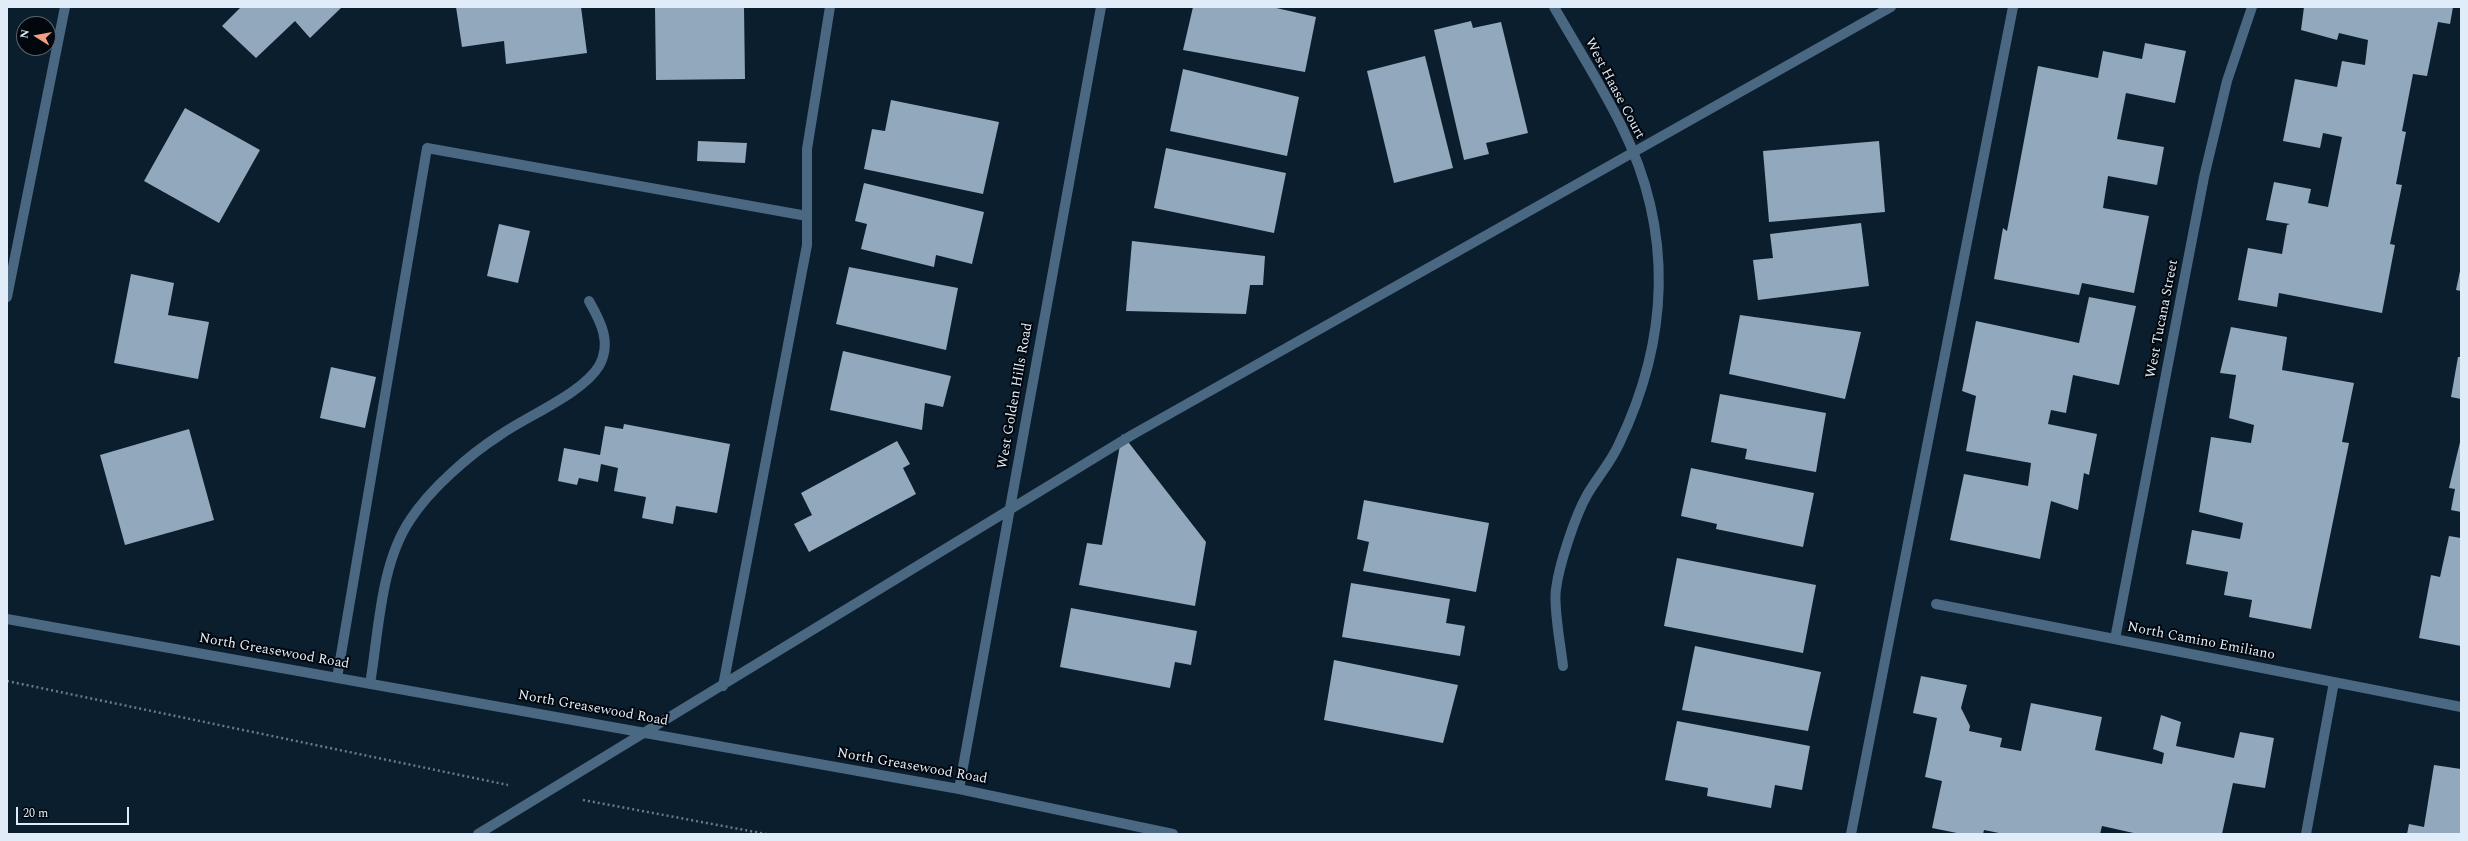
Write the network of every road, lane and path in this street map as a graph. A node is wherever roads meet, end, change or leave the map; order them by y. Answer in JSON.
{"nodes":[{"id":1,"x":65,"y":7,"type":"edge"},
{"id":2,"x":830,"y":7,"type":"edge"},
{"id":3,"x":1101,"y":7,"type":"edge"},
{"id":4,"x":1554,"y":7,"type":"edge"},
{"id":5,"x":1891,"y":7,"type":"edge"},
{"id":6,"x":2013,"y":7,"type":"edge"},
{"id":7,"x":2252,"y":7,"type":"edge"},
{"id":8,"x":1632,"y":153,"type":"junction"},
{"id":9,"x":807,"y":216,"type":"junction"},
{"id":10,"x":7,"y":297,"type":"edge"},
{"id":11,"x":589,"y":301,"type":"dead end"},
{"id":12,"x":1010,"y":510,"type":"junction"},
{"id":13,"x":1936,"y":604,"type":"dead end"},
{"id":14,"x":7,"y":619,"type":"edge"},
{"id":15,"x":2115,"y":639,"type":"junction"},
{"id":16,"x":1563,"y":666,"type":"dead end"},
{"id":17,"x":337,"y":678,"type":"junction"},
{"id":18,"x":7,"y":681,"type":"edge"},
{"id":19,"x":2334,"y":682,"type":"junction"},
{"id":20,"x":370,"y":684,"type":"junction"},
{"id":21,"x":723,"y":686,"type":"junction"},
{"id":22,"x":2461,"y":707,"type":"edge"},
{"id":23,"x":646,"y":733,"type":"junction"},
{"id":24,"x":960,"y":789,"type":"junction"},
{"id":25,"x":546,"y":793,"type":"junction"},
{"id":26,"x":478,"y":834,"type":"edge"},
{"id":27,"x":766,"y":834,"type":"edge"},
{"id":28,"x":1173,"y":834,"type":"edge"},
{"id":29,"x":1850,"y":834,"type":"edge"},
{"id":30,"x":2306,"y":834,"type":"edge"}],
"edges":[{"from":1,"to":10,"type":"street"},
{"from":2,"to":9,"type":"street"},
{"from":3,"to":12,"type":"street","name":"West Golden Hills Road"},
{"from":4,"to":8,"type":"street","name":"West Haase Court"},
{"from":5,"to":8,"type":"street"},
{"from":6,"to":29,"type":"street"},
{"from":7,"to":15,"type":"street","name":"West Tucana Street"},
{"from":8,"to":12,"type":"street"},
{"from":8,"to":16,"type":"street","name":"West Haase Court"},
{"from":9,"to":17,"type":"street"},
{"from":9,"to":21,"type":"street"},
{"from":11,"to":20,"type":"street"},
{"from":12,"to":21,"type":"street"},
{"from":12,"to":24,"type":"street","name":"West Golden Hills Road"},
{"from":13,"to":15,"type":"street","name":"North Camino Emiliano"},
{"from":14,"to":17,"type":"street","name":"North Greasewood Road"},
{"from":15,"to":19,"type":"street","name":"North Camino Emiliano"},
{"from":17,"to":20,"type":"street","name":"North Greasewood Road"},
{"from":18,"to":25,"type":"path"},
{"from":19,"to":22,"type":"street","name":"North Camino Emiliano"},
{"from":19,"to":30,"type":"street"},
{"from":20,"to":23,"type":"street","name":"North Greasewood Road"},
{"from":21,"to":23,"type":"street"},
{"from":23,"to":24,"type":"street","name":"North Greasewood Road"},
{"from":23,"to":25,"type":"street"},
{"from":24,"to":28,"type":"street","name":"North Greasewood Road"},
{"from":25,"to":26,"type":"street"},
{"from":25,"to":27,"type":"path"}]}
